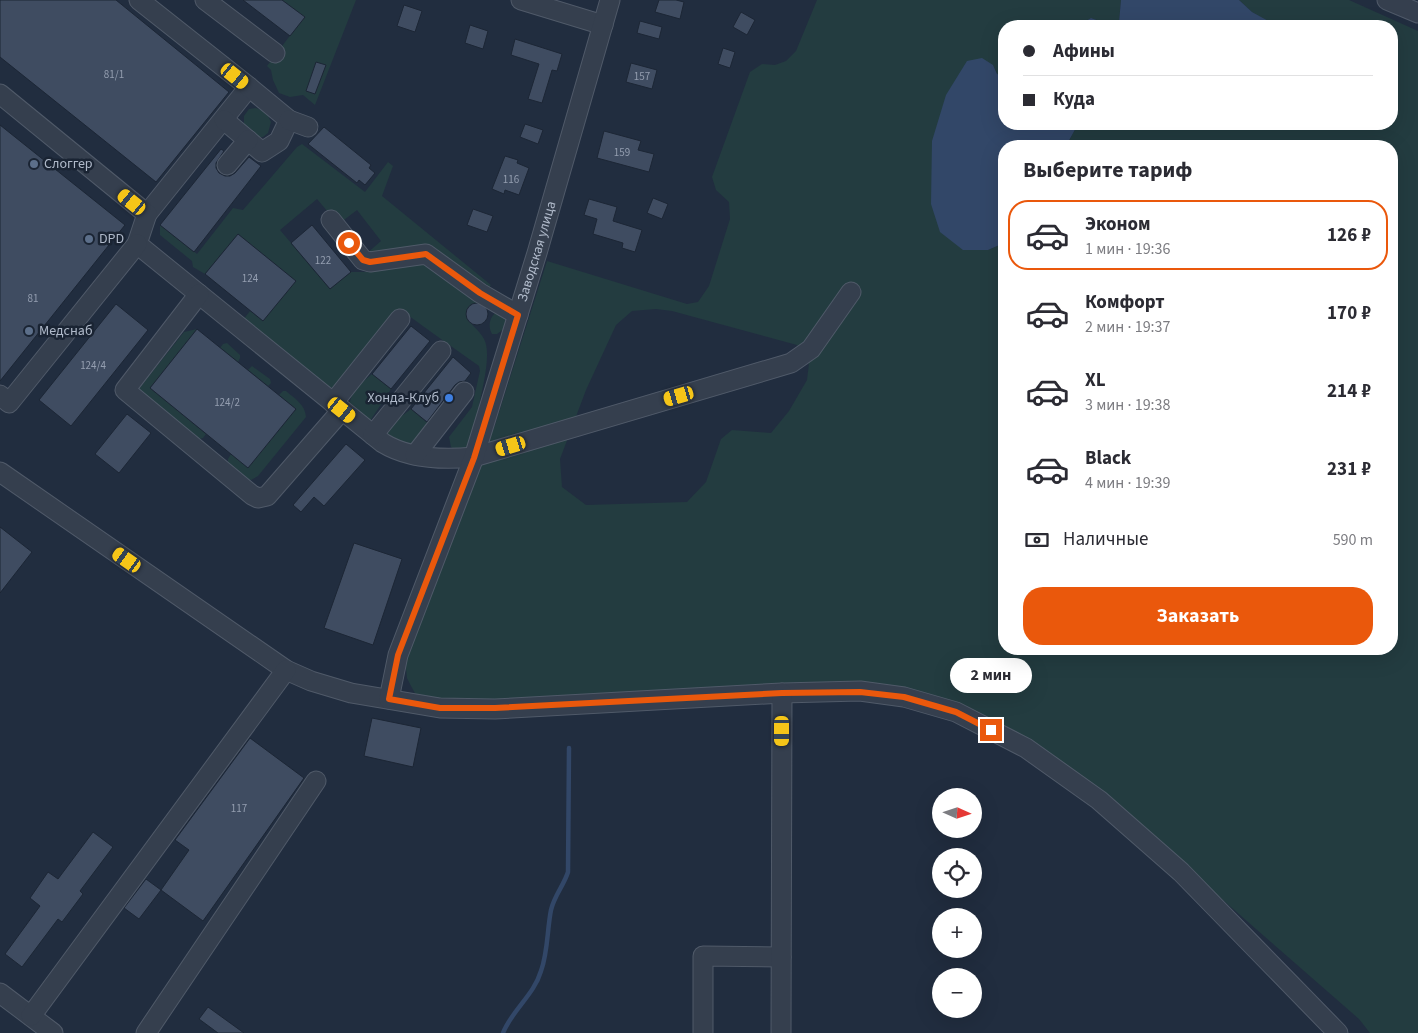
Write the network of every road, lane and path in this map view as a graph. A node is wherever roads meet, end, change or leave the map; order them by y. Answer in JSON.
{"nodes":[{"id":1,"x":139,"y":0,"type":"edge"},
{"id":2,"x":205,"y":0,"type":"edge"},
{"id":3,"x":521,"y":0,"type":"edge"},
{"id":4,"x":610,"y":0,"type":"edge"},
{"id":5,"x":1387,"y":0,"type":"edge"},
{"id":6,"x":1418,"y":13,"type":"edge"},
{"id":7,"x":603,"y":25,"type":"junction"},
{"id":8,"x":275,"y":53,"type":"dead end"},
{"id":9,"x":249,"y":87,"type":"junction"},
{"id":10,"x":0,"y":94,"type":"edge"},
{"id":11,"x":224,"y":120,"type":"junction"},
{"id":12,"x":289,"y":120,"type":"junction"},
{"id":13,"x":308,"y":127,"type":"dead end"},
{"id":14,"x":248,"y":140,"type":"junction"},
{"id":15,"x":227,"y":165,"type":"dead end"},
{"id":16,"x":147,"y":214,"type":"junction"},
{"id":17,"x":331,"y":220,"type":"dead end"},
{"id":18,"x":137,"y":244,"type":"junction"},
{"id":19,"x":851,"y":292,"type":"dead end"},
{"id":20,"x":199,"y":294,"type":"junction"},
{"id":21,"x":518,"y":315,"type":"junction"},
{"id":22,"x":400,"y":319,"type":"dead end"},
{"id":23,"x":441,"y":351,"type":"dead end"},
{"id":24,"x":464,"y":392,"type":"dead end"},
{"id":25,"x":0,"y":395,"type":"edge"},
{"id":26,"x":338,"y":406,"type":"junction"},
{"id":27,"x":373,"y":435,"type":"junction"},
{"id":28,"x":415,"y":455,"type":"junction"},
{"id":29,"x":474,"y":458,"type":"junction"},
{"id":30,"x":0,"y":472,"type":"edge"},
{"id":31,"x":286,"y":670,"type":"junction"},
{"id":32,"x":782,"y":693,"type":"junction"},
{"id":33,"x":389,"y":699,"type":"junction"},
{"id":34,"x":316,"y":781,"type":"dead end"},
{"id":35,"x":781,"y":957,"type":"junction"},
{"id":36,"x":0,"y":993,"type":"edge"},
{"id":37,"x":31,"y":1016,"type":"junction"},
{"id":38,"x":53,"y":1033,"type":"edge"},
{"id":39,"x":146,"y":1033,"type":"edge"},
{"id":40,"x":703,"y":1033,"type":"edge"},
{"id":41,"x":780,"y":1033,"type":"edge"},
{"id":42,"x":1338,"y":1033,"type":"edge"}],
"edges":[{"from":1,"to":9,"type":"street"},
{"from":2,"to":8,"type":"street"},
{"from":3,"to":7,"type":"street"},
{"from":4,"to":7,"type":"street","name":"Заводская улица"},
{"from":5,"to":6,"type":"street"},
{"from":7,"to":21,"type":"street","name":"Заводская улица"},
{"from":9,"to":11,"type":"street"},
{"from":9,"to":12,"type":"street"},
{"from":10,"to":16,"type":"street"},
{"from":11,"to":14,"type":"street"},
{"from":11,"to":16,"type":"street"},
{"from":12,"to":13,"type":"street"},
{"from":12,"to":14,"type":"street"},
{"from":14,"to":15,"type":"street"},
{"from":16,"to":18,"type":"street"},
{"from":17,"to":21,"type":"street"},
{"from":18,"to":20,"type":"street"},
{"from":18,"to":25,"type":"street"},
{"from":19,"to":29,"type":"street"},
{"from":20,"to":26,"type":"street"},
{"from":20,"to":26,"type":"street"},
{"from":21,"to":29,"type":"street","name":"Заводская улица"},
{"from":22,"to":26,"type":"street"},
{"from":23,"to":27,"type":"street"},
{"from":24,"to":28,"type":"street"},
{"from":26,"to":27,"type":"street"},
{"from":27,"to":28,"type":"street"},
{"from":28,"to":29,"type":"street"},
{"from":29,"to":33,"type":"street","name":"Заводская улица"},
{"from":30,"to":31,"type":"street"},
{"from":31,"to":33,"type":"street"},
{"from":31,"to":37,"type":"street"},
{"from":32,"to":33,"type":"street"},
{"from":32,"to":35,"type":"street"},
{"from":32,"to":42,"type":"street"},
{"from":34,"to":39,"type":"street"},
{"from":35,"to":40,"type":"street"},
{"from":35,"to":41,"type":"street"},
{"from":36,"to":37,"type":"street"},
{"from":37,"to":38,"type":"street"}]}
